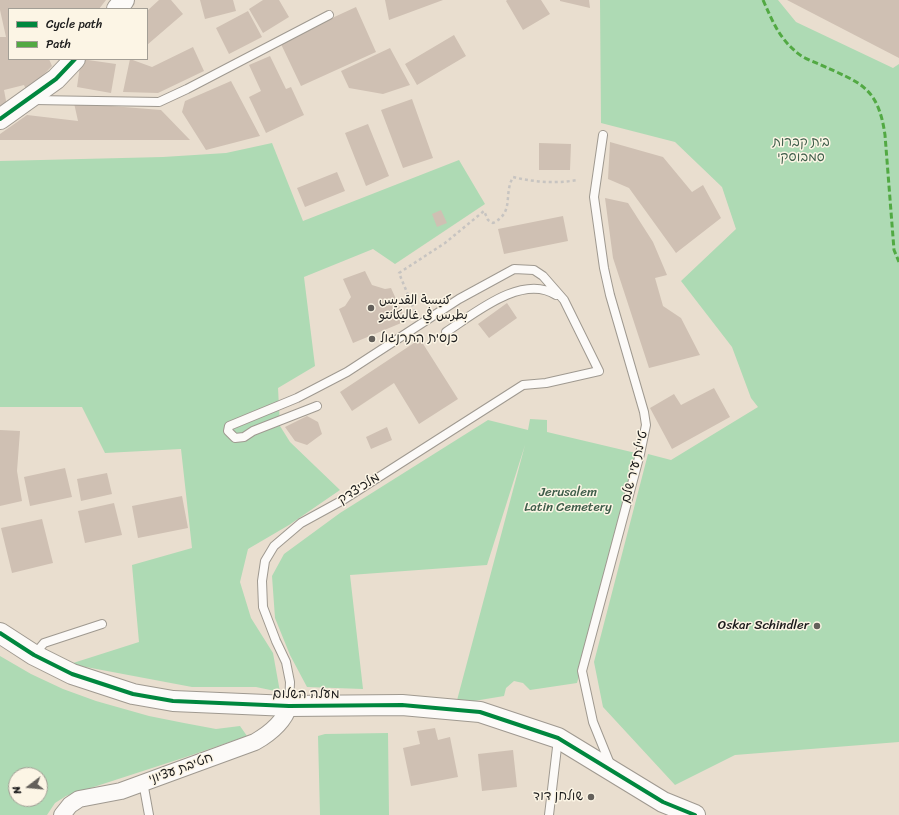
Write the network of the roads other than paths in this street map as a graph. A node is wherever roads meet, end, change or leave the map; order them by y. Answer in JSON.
{"nodes":[{"id":1,"x":124,"y":0,"type":"edge"},
{"id":2,"x":118,"y":8,"type":"edge"},
{"id":3,"x":329,"y":15,"type":"dead end"},
{"id":4,"x":74,"y":60,"type":"edge"},
{"id":5,"x":29,"y":100,"type":"junction"},
{"id":6,"x":0,"y":119,"type":"edge"},
{"id":7,"x":603,"y":135,"type":"dead end"},
{"id":8,"x":564,"y":300,"type":"junction"},
{"id":9,"x":446,"y":332,"type":"dead end"},
{"id":10,"x":317,"y":406,"type":"dead end"},
{"id":11,"x":102,"y":624,"type":"dead end"},
{"id":12,"x":0,"y":633,"type":"edge"},
{"id":13,"x":34,"y":655,"type":"junction"},
{"id":14,"x":289,"y":706,"type":"junction"},
{"id":15,"x":558,"y":738,"type":"junction"},
{"id":16,"x":613,"y":772,"type":"junction"},
{"id":17,"x":143,"y":782,"type":"junction"},
{"id":18,"x":62,"y":815,"type":"edge"},
{"id":19,"x":149,"y":815,"type":"edge"},
{"id":20,"x":549,"y":815,"type":"edge"},
{"id":21,"x":695,"y":815,"type":"edge"}],
"edges":[{"from":1,"to":2,"type":"street"},
{"from":3,"to":5,"type":"lane"},
{"from":4,"to":5,"type":"street"},
{"from":5,"to":6,"type":"street"},
{"from":7,"to":16,"type":"lane","name":"טיילת עיר שלם"},
{"from":8,"to":9,"type":"lane"},
{"from":8,"to":10,"type":"lane"},
{"from":8,"to":14,"type":"lane","name":"מלכיצדק"},
{"from":11,"to":13,"type":"lane"},
{"from":12,"to":13,"type":"street","name":"מעלה השלום"},
{"from":13,"to":14,"type":"street","name":"מעלה השלום"},
{"from":14,"to":15,"type":"street","name":"מעלה השלום"},
{"from":14,"to":17,"type":"street","name":"חטיבת עציוני"},
{"from":15,"to":16,"type":"street","name":"מעלה השלום"},
{"from":15,"to":20,"type":"lane"},
{"from":16,"to":21,"type":"street","name":"מעלה השלום"},
{"from":17,"to":18,"type":"street","name":"חטיבת עציוני"},
{"from":17,"to":19,"type":"lane"}]}
